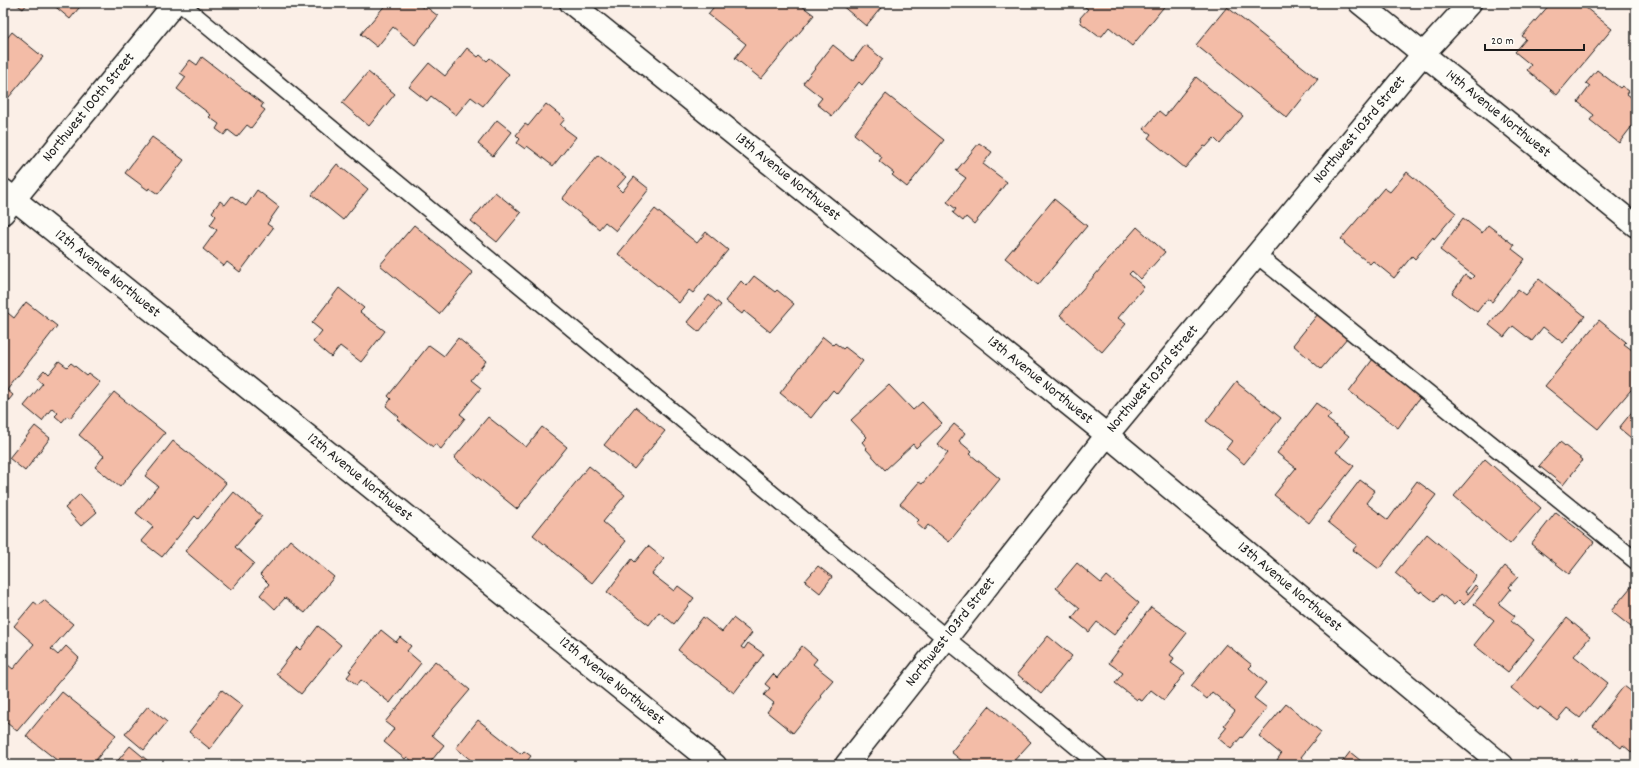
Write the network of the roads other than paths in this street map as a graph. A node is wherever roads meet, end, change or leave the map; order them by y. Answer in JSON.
{"nodes":[{"id":1,"x":175,"y":3,"type":"edge"},
{"id":2,"x":180,"y":3,"type":"edge"},
{"id":3,"x":571,"y":3,"type":"edge"},
{"id":4,"x":1360,"y":3,"type":"edge"},
{"id":5,"x":1470,"y":3,"type":"edge"},
{"id":6,"x":1423,"y":54,"type":"junction"},
{"id":7,"x":7,"y":201,"type":"edge"},
{"id":8,"x":1636,"y":226,"type":"edge"},
{"id":9,"x":1257,"y":255,"type":"junction"},
{"id":10,"x":1107,"y":435,"type":"junction"},
{"id":11,"x":1636,"y":561,"type":"edge"},
{"id":12,"x":946,"y":639,"type":"junction"},
{"id":13,"x":715,"y":765,"type":"edge"},
{"id":14,"x":846,"y":765,"type":"edge"},
{"id":15,"x":1099,"y":765,"type":"edge"},
{"id":16,"x":1502,"y":765,"type":"edge"}],
"edges":[{"from":1,"to":7,"type":"street","name":"Northwest 100th Street"},
{"from":2,"to":12,"type":"lane"},
{"from":3,"to":10,"type":"street","name":"13th Avenue Northwest"},
{"from":4,"to":6,"type":"street","name":"14th Avenue Northwest"},
{"from":5,"to":6,"type":"street","name":"Northwest 103rd Street"},
{"from":6,"to":8,"type":"street","name":"14th Avenue Northwest"},
{"from":6,"to":9,"type":"street","name":"Northwest 103rd Street"},
{"from":7,"to":13,"type":"street","name":"12th Avenue Northwest"},
{"from":9,"to":10,"type":"street","name":"Northwest 103rd Street"},
{"from":9,"to":11,"type":"lane"},
{"from":10,"to":12,"type":"street","name":"Northwest 103rd Street"},
{"from":10,"to":16,"type":"street","name":"13th Avenue Northwest"},
{"from":12,"to":14,"type":"street","name":"Northwest 103rd Street"},
{"from":12,"to":15,"type":"lane"}]}
